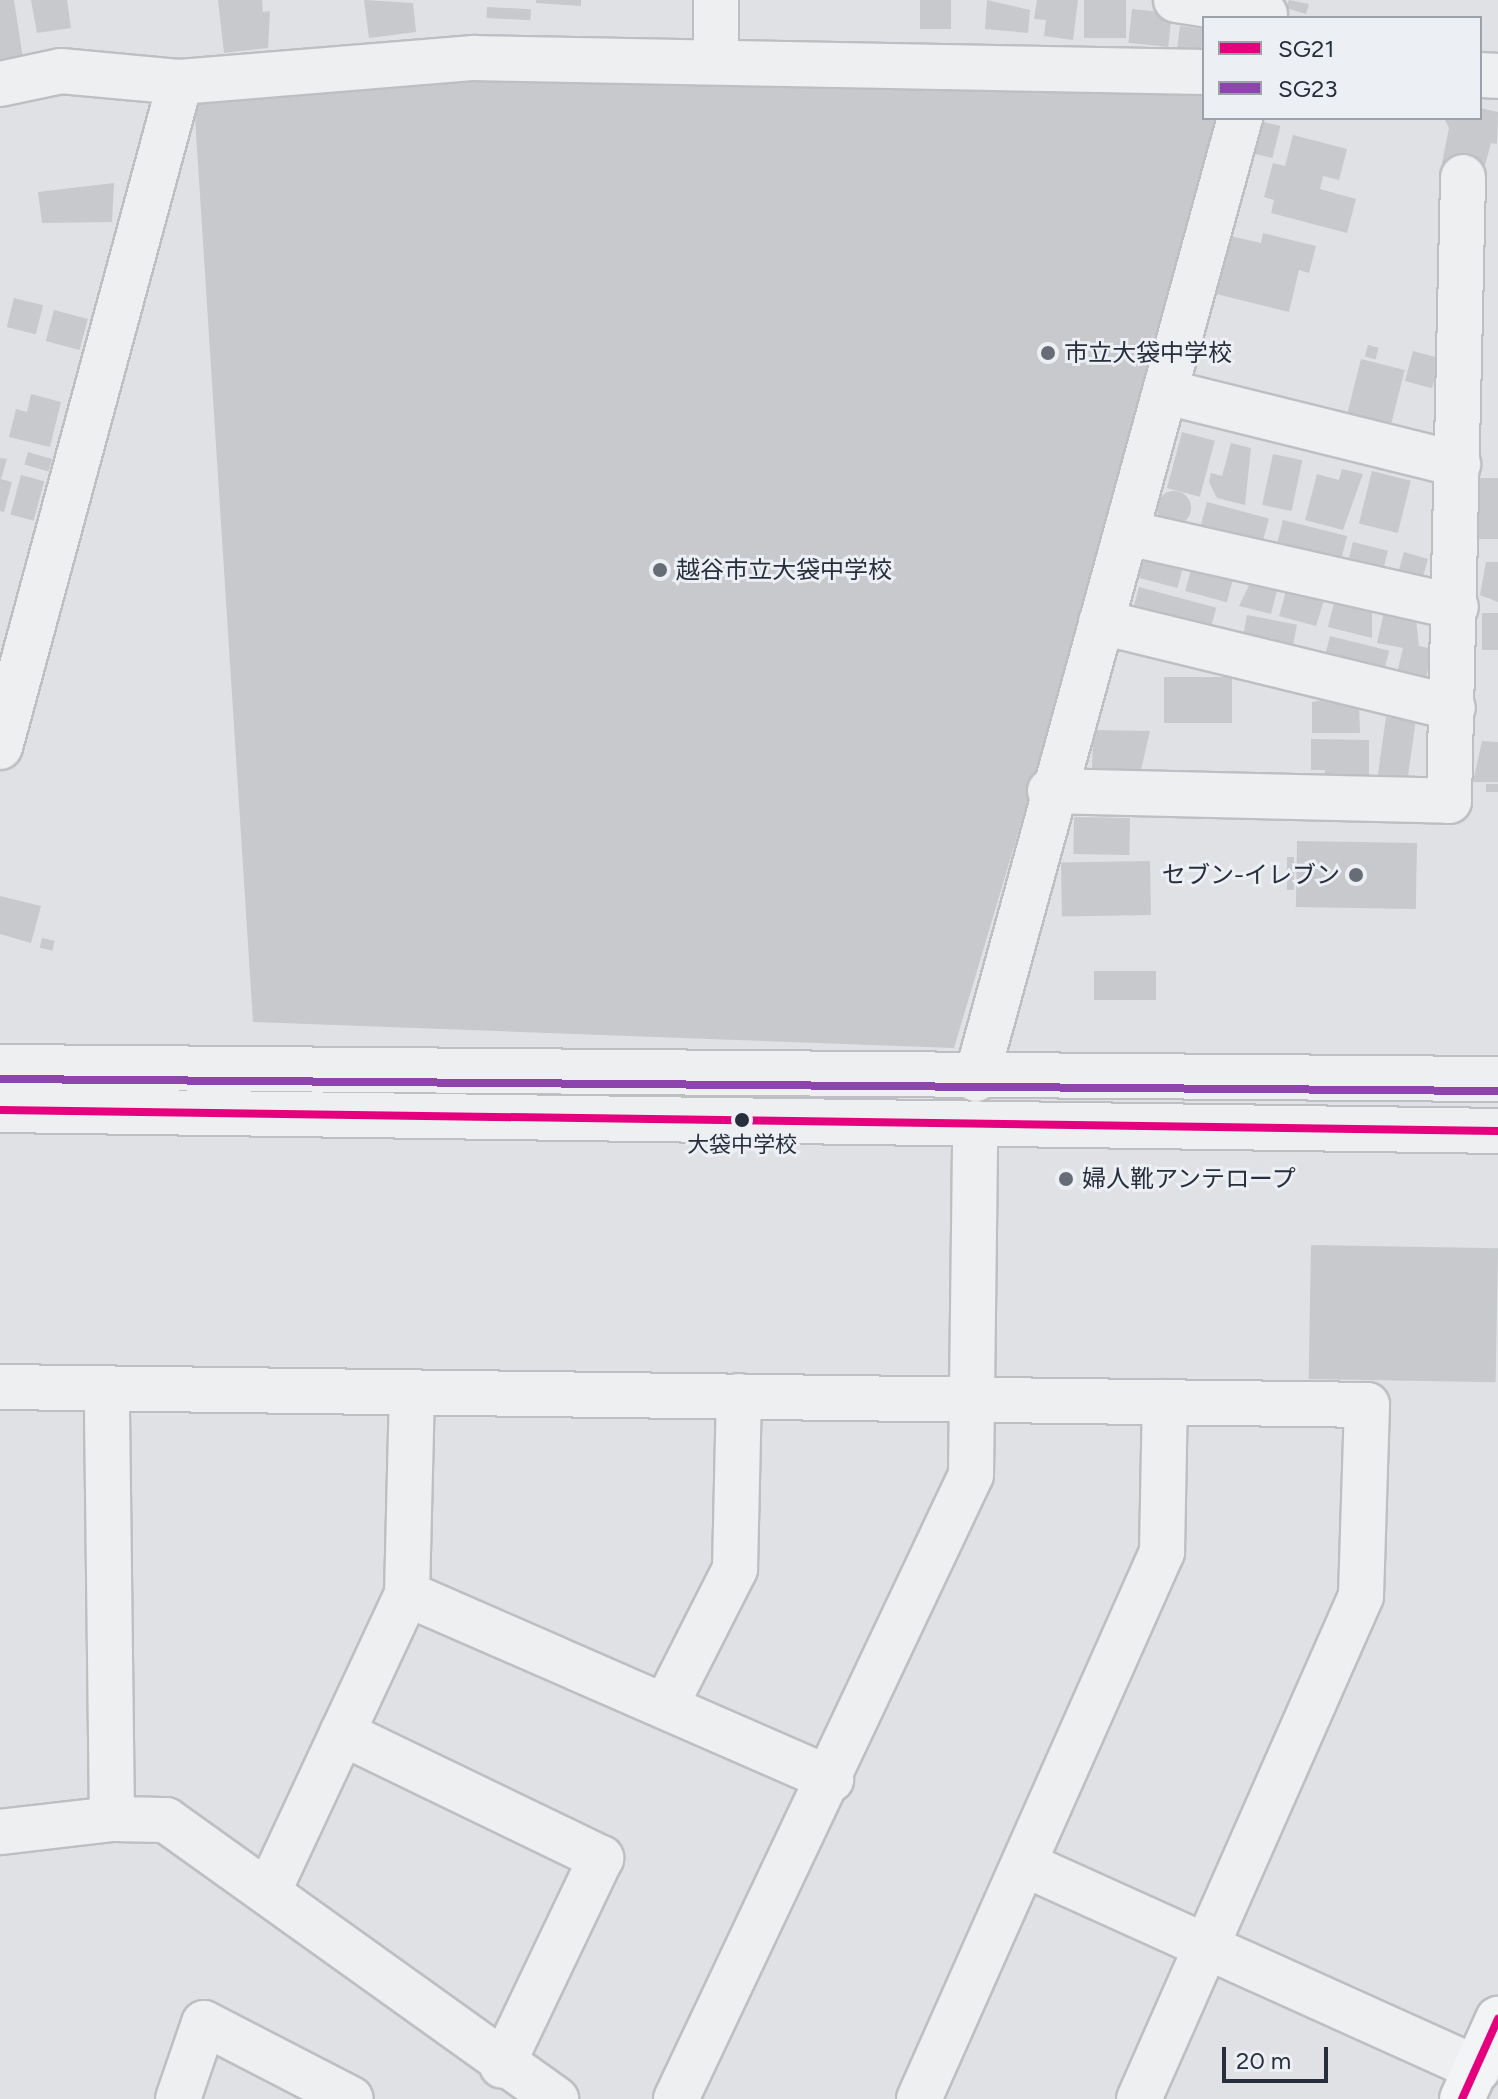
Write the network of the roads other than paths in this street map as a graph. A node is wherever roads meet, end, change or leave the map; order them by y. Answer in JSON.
{"nodes":[{"id":1,"x":716,"y":0,"type":"edge"},
{"id":2,"x":1176,"y":0,"type":"edge"},
{"id":3,"x":1266,"y":11,"type":"edge"},
{"id":4,"x":716,"y":60,"type":"junction"},
{"id":5,"x":1202,"y":72,"type":"edge"},
{"id":6,"x":180,"y":82,"type":"junction"},
{"id":7,"x":0,"y":84,"type":"edge"},
{"id":8,"x":1239,"y":120,"type":"edge"},
{"id":9,"x":1463,"y":177,"type":"dead end"},
{"id":10,"x":1166,"y":392,"type":"junction"},
{"id":11,"x":1458,"y":464,"type":"junction"},
{"id":12,"x":1128,"y":533,"type":"junction"},
{"id":13,"x":1456,"y":607,"type":"junction"},
{"id":14,"x":1101,"y":622,"type":"junction"},
{"id":15,"x":1453,"y":708,"type":"junction"},
{"id":16,"x":0,"y":747,"type":"edge"},
{"id":17,"x":1050,"y":791,"type":"junction"},
{"id":18,"x":0,"y":1067,"type":"edge"},
{"id":19,"x":976,"y":1079,"type":"junction"},
{"id":20,"x":1498,"y":1079,"type":"edge"},
{"id":21,"x":0,"y":1110,"type":"edge"},
{"id":22,"x":975,"y":1123,"type":"junction"},
{"id":23,"x":1498,"y":1131,"type":"edge"},
{"id":24,"x":0,"y":1387,"type":"edge"},
{"id":25,"x":107,"y":1389,"type":"junction"},
{"id":26,"x":412,"y":1393,"type":"junction"},
{"id":27,"x":739,"y":1396,"type":"junction"},
{"id":28,"x":970,"y":1398,"type":"junction"},
{"id":29,"x":1165,"y":1402,"type":"junction"},
{"id":30,"x":407,"y":1594,"type":"junction"},
{"id":31,"x":666,"y":1705,"type":"junction"},
{"id":32,"x":342,"y":1733,"type":"junction"},
{"id":33,"x":831,"y":1779,"type":"junction"},
{"id":34,"x":112,"y":1819,"type":"junction"},
{"id":35,"x":0,"y":1832,"type":"edge"},
{"id":36,"x":1026,"y":1865,"type":"junction"},
{"id":37,"x":270,"y":1888,"type":"junction"},
{"id":38,"x":1206,"y":1948,"type":"junction"},
{"id":39,"x":1498,"y":2019,"type":"edge"},
{"id":40,"x":502,"y":2066,"type":"junction"},
{"id":41,"x":1479,"y":2082,"type":"edge"},
{"id":42,"x":178,"y":2099,"type":"edge"},
{"id":43,"x":351,"y":2099,"type":"edge"},
{"id":44,"x":556,"y":2099,"type":"edge"},
{"id":45,"x":676,"y":2099,"type":"edge"},
{"id":46,"x":919,"y":2099,"type":"edge"},
{"id":47,"x":1139,"y":2099,"type":"edge"}],
"edges":[{"from":1,"to":4,"type":"street"},
{"from":2,"to":3,"type":"street"},
{"from":4,"to":5,"type":"street"},
{"from":4,"to":6,"type":"street"},
{"from":6,"to":7,"type":"street"},
{"from":6,"to":16,"type":"street"},
{"from":8,"to":10,"type":"street"},
{"from":9,"to":11,"type":"street"},
{"from":10,"to":11,"type":"street"},
{"from":10,"to":12,"type":"street"},
{"from":11,"to":13,"type":"street"},
{"from":12,"to":13,"type":"street"},
{"from":12,"to":14,"type":"street"},
{"from":13,"to":15,"type":"street"},
{"from":14,"to":15,"type":"street"},
{"from":14,"to":17,"type":"street"},
{"from":15,"to":17,"type":"street"},
{"from":17,"to":19,"type":"street"},
{"from":18,"to":19,"type":"street"},
{"from":19,"to":20,"type":"street"},
{"from":21,"to":22,"type":"street"},
{"from":22,"to":23,"type":"street"},
{"from":22,"to":28,"type":"street"},
{"from":24,"to":25,"type":"street"},
{"from":25,"to":26,"type":"street"},
{"from":25,"to":34,"type":"street"},
{"from":26,"to":27,"type":"street"},
{"from":26,"to":30,"type":"street"},
{"from":27,"to":28,"type":"street"},
{"from":27,"to":31,"type":"street"},
{"from":28,"to":29,"type":"street"},
{"from":28,"to":33,"type":"street"},
{"from":29,"to":36,"type":"street"},
{"from":29,"to":38,"type":"street"},
{"from":30,"to":31,"type":"street"},
{"from":30,"to":32,"type":"street"},
{"from":31,"to":33,"type":"street"},
{"from":32,"to":37,"type":"street"},
{"from":32,"to":40,"type":"street"},
{"from":33,"to":45,"type":"street"},
{"from":34,"to":35,"type":"street"},
{"from":34,"to":37,"type":"street"},
{"from":36,"to":38,"type":"street"},
{"from":36,"to":46,"type":"street"},
{"from":37,"to":40,"type":"street"},
{"from":38,"to":41,"type":"street"},
{"from":38,"to":47,"type":"street"},
{"from":39,"to":41,"type":"main road"},
{"from":40,"to":44,"type":"street"},
{"from":42,"to":43,"type":"street"}]}
